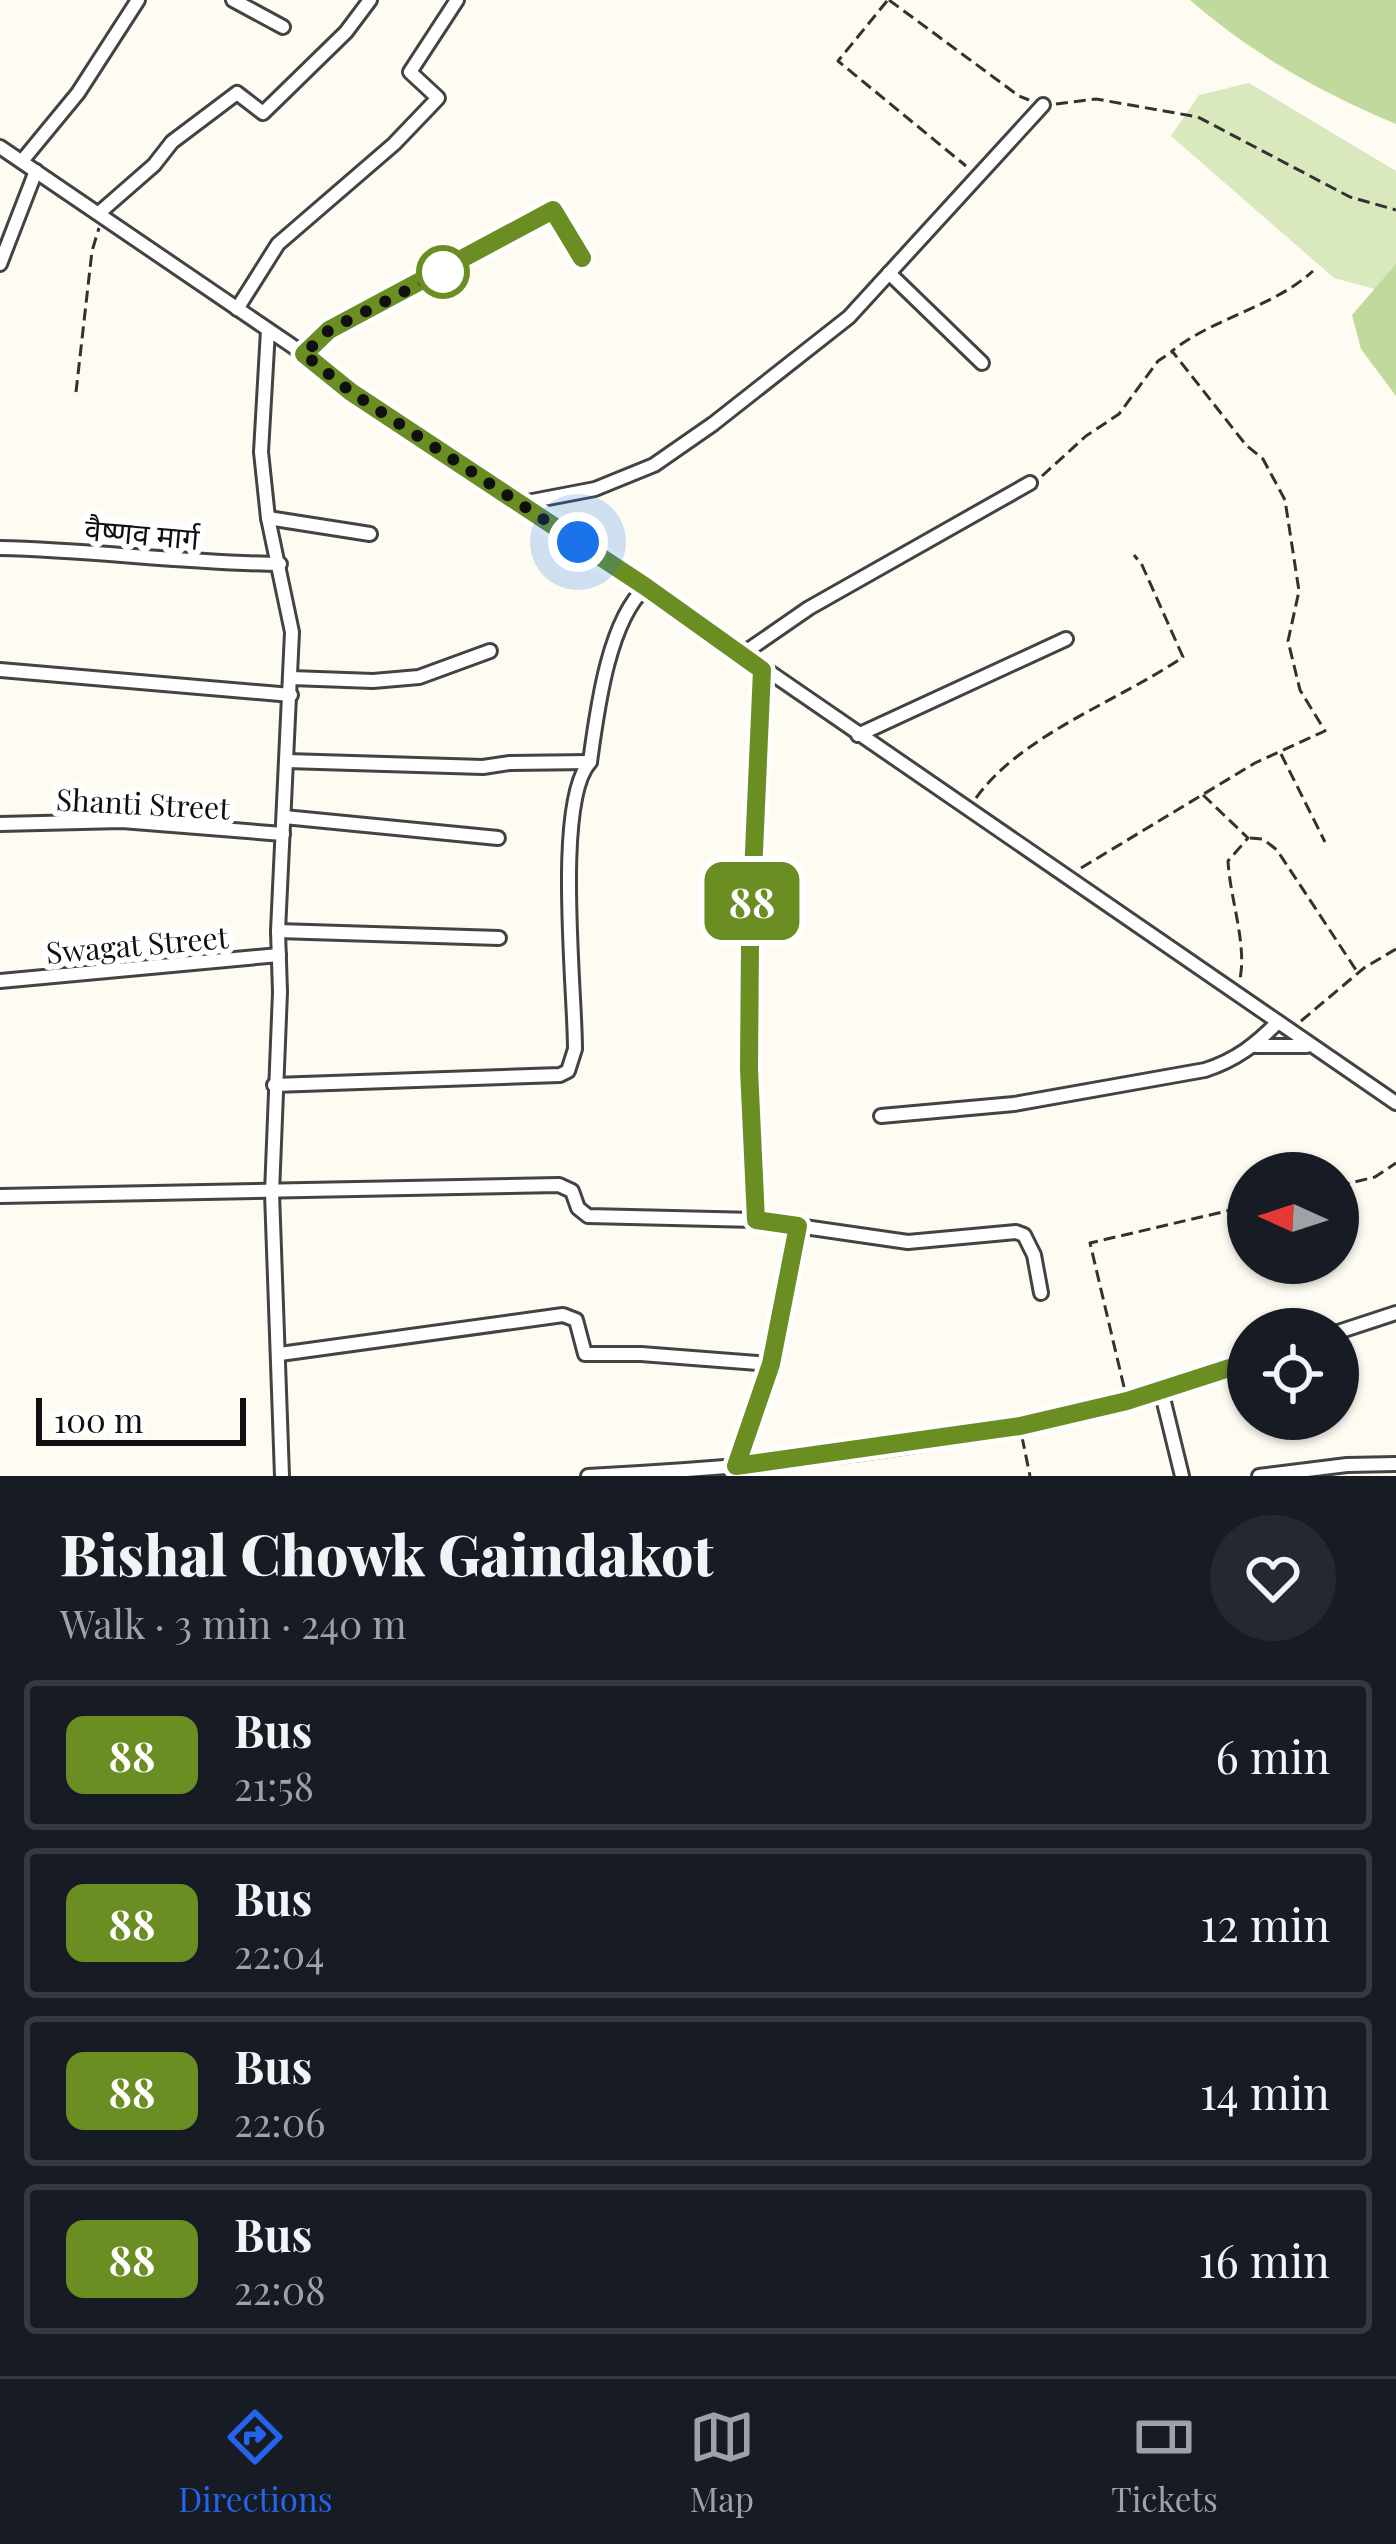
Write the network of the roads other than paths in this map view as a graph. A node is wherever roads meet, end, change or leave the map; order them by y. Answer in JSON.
{"nodes":[{"id":1,"x":138,"y":0,"type":"edge"},
{"id":2,"x":233,"y":0,"type":"edge"},
{"id":3,"x":370,"y":0,"type":"edge"},
{"id":4,"x":457,"y":0,"type":"edge"},
{"id":5,"x":283,"y":27,"type":"dead end"},
{"id":6,"x":1043,"y":105,"type":"road end"},
{"id":7,"x":0,"y":147,"type":"edge"},
{"id":8,"x":22,"y":161,"type":"junction"},
{"id":9,"x":36,"y":172,"type":"junction"},
{"id":10,"x":103,"y":214,"type":"junction"},
{"id":11,"x":582,"y":258,"type":"dead end"},
{"id":12,"x":0,"y":264,"type":"edge"},
{"id":13,"x":890,"y":273,"type":"junction"},
{"id":14,"x":237,"y":309,"type":"junction"},
{"id":15,"x":268,"y":330,"type":"junction"},
{"id":16,"x":304,"y":354,"type":"junction"},
{"id":17,"x":982,"y":363,"type":"dead end"},
{"id":18,"x":1030,"y":483,"type":"road end"},
{"id":19,"x":522,"y":503,"type":"junction"},
{"id":20,"x":268,"y":518,"type":"junction"},
{"id":21,"x":370,"y":534,"type":"dead end"},
{"id":22,"x":0,"y":548,"type":"edge"},
{"id":23,"x":280,"y":564,"type":"junction"},
{"id":24,"x":646,"y":587,"type":"junction"},
{"id":25,"x":1066,"y":639,"type":"dead end"},
{"id":26,"x":490,"y":651,"type":"dead end"},
{"id":27,"x":741,"y":656,"type":"junction"},
{"id":28,"x":0,"y":670,"type":"edge"},
{"id":29,"x":762,"y":670,"type":"junction"},
{"id":30,"x":291,"y":678,"type":"junction"},
{"id":31,"x":291,"y":694,"type":"junction"},
{"id":32,"x":858,"y":735,"type":"junction"},
{"id":33,"x":287,"y":761,"type":"junction"},
{"id":34,"x":590,"y":762,"type":"junction"},
{"id":35,"x":284,"y":817,"type":"junction"},
{"id":36,"x":0,"y":824,"type":"edge"},
{"id":37,"x":283,"y":834,"type":"junction"},
{"id":38,"x":498,"y":838,"type":"dead end"},
{"id":39,"x":278,"y":932,"type":"junction"},
{"id":40,"x":500,"y":938,"type":"dead end"},
{"id":41,"x":279,"y":955,"type":"junction"},
{"id":42,"x":0,"y":980,"type":"edge"},
{"id":43,"x":1278,"y":1022,"type":"junction"},
{"id":44,"x":1255,"y":1046,"type":"junction"},
{"id":45,"x":1313,"y":1047,"type":"junction"},
{"id":46,"x":274,"y":1085,"type":"junction"},
{"id":47,"x":1396,"y":1103,"type":"edge"},
{"id":48,"x":881,"y":1116,"type":"dead end"},
{"id":49,"x":272,"y":1193,"type":"junction"},
{"id":50,"x":0,"y":1196,"type":"edge"},
{"id":51,"x":756,"y":1220,"type":"junction"},
{"id":52,"x":798,"y":1226,"type":"junction"},
{"id":53,"x":1041,"y":1293,"type":"dead end"},
{"id":54,"x":1396,"y":1313,"type":"edge"},
{"id":55,"x":1359,"y":1325,"type":"edge"},
{"id":56,"x":280,"y":1354,"type":"junction"},
{"id":57,"x":771,"y":1364,"type":"junction"},
{"id":58,"x":1227,"y":1369,"type":"edge"},
{"id":59,"x":1161,"y":1390,"type":"junction"},
{"id":60,"x":1396,"y":1464,"type":"edge"},
{"id":61,"x":736,"y":1466,"type":"junction"},
{"id":62,"x":283,"y":1476,"type":"edge"},
{"id":63,"x":587,"y":1476,"type":"edge"},
{"id":64,"x":1182,"y":1476,"type":"edge"},
{"id":65,"x":1259,"y":1476,"type":"edge"}],
"edges":[{"from":1,"to":8,"type":"street"},
{"from":2,"to":5,"type":"street"},
{"from":3,"to":10,"type":"street"},
{"from":4,"to":14,"type":"street"},
{"from":6,"to":13,"type":"street"},
{"from":7,"to":8,"type":"street"},
{"from":8,"to":9,"type":"street"},
{"from":9,"to":10,"type":"street"},
{"from":9,"to":12,"type":"street"},
{"from":10,"to":14,"type":"street"},
{"from":11,"to":16,"type":"street"},
{"from":13,"to":17,"type":"street"},
{"from":13,"to":19,"type":"street"},
{"from":14,"to":15,"type":"street"},
{"from":15,"to":16,"type":"street"},
{"from":15,"to":20,"type":"street"},
{"from":16,"to":19,"type":"street"},
{"from":18,"to":27,"type":"street"},
{"from":19,"to":24,"type":"street"},
{"from":20,"to":21,"type":"street"},
{"from":20,"to":23,"type":"street"},
{"from":22,"to":23,"type":"street","name":"वैष्णव मार्ग"},
{"from":23,"to":30,"type":"street"},
{"from":24,"to":27,"type":"street"},
{"from":24,"to":34,"type":"street"},
{"from":25,"to":32,"type":"street"},
{"from":26,"to":30,"type":"street"},
{"from":27,"to":29,"type":"street"},
{"from":28,"to":31,"type":"street"},
{"from":29,"to":32,"type":"street"},
{"from":29,"to":51,"type":"street"},
{"from":30,"to":31,"type":"street"},
{"from":31,"to":33,"type":"street"},
{"from":32,"to":43,"type":"street"},
{"from":33,"to":34,"type":"street"},
{"from":33,"to":35,"type":"street"},
{"from":34,"to":46,"type":"street"},
{"from":35,"to":37,"type":"street"},
{"from":35,"to":38,"type":"street"},
{"from":36,"to":37,"type":"street","name":"Shanti Street"},
{"from":37,"to":39,"type":"street"},
{"from":39,"to":40,"type":"street"},
{"from":39,"to":41,"type":"street"},
{"from":41,"to":42,"type":"street","name":"Swagat Street"},
{"from":41,"to":46,"type":"street"},
{"from":43,"to":44,"type":"street"},
{"from":43,"to":45,"type":"street"},
{"from":44,"to":45,"type":"street"},
{"from":44,"to":48,"type":"street"},
{"from":45,"to":47,"type":"street"},
{"from":46,"to":49,"type":"street"},
{"from":49,"to":50,"type":"street"},
{"from":49,"to":51,"type":"street"},
{"from":49,"to":56,"type":"street"},
{"from":51,"to":52,"type":"street"},
{"from":52,"to":53,"type":"street"},
{"from":52,"to":57,"type":"street"},
{"from":54,"to":55,"type":"street"},
{"from":56,"to":57,"type":"street"},
{"from":56,"to":62,"type":"street"},
{"from":57,"to":61,"type":"street"},
{"from":58,"to":59,"type":"street"},
{"from":59,"to":61,"type":"street"},
{"from":59,"to":64,"type":"street"},
{"from":60,"to":65,"type":"street"},
{"from":61,"to":63,"type":"street"}]}
